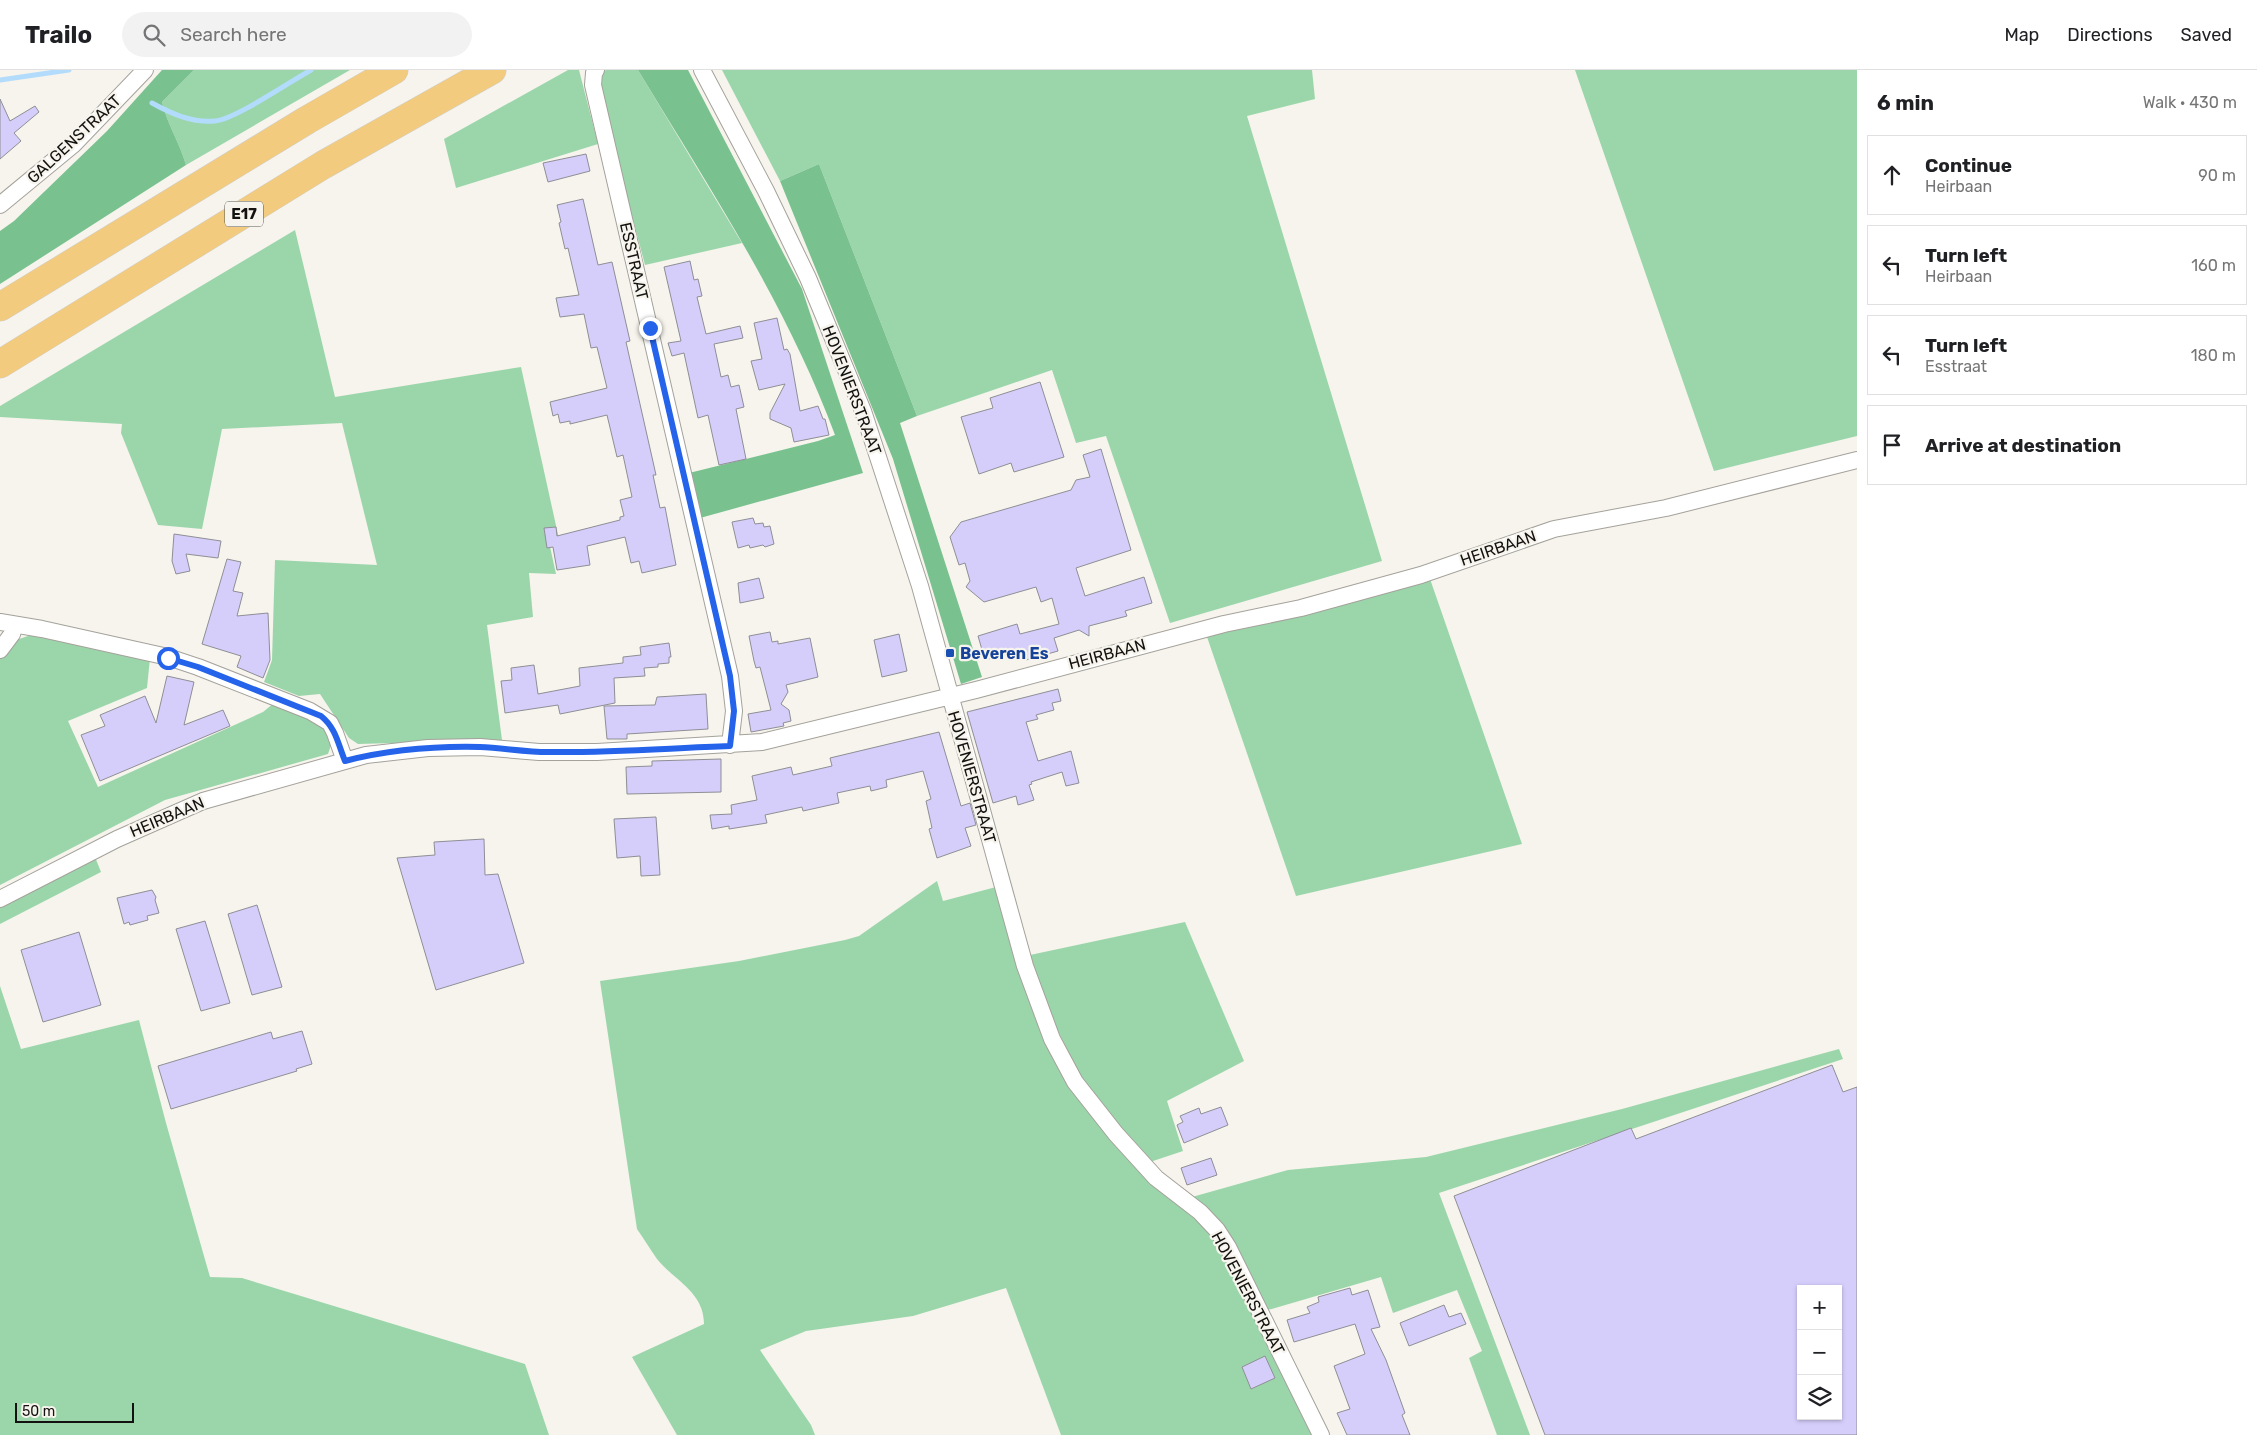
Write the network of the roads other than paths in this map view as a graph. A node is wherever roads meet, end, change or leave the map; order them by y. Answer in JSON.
{"nodes":[{"id":1,"x":145,"y":70,"type":"edge"},
{"id":2,"x":394,"y":70,"type":"edge"},
{"id":3,"x":492,"y":70,"type":"edge"},
{"id":4,"x":596,"y":70,"type":"edge"},
{"id":5,"x":702,"y":70,"type":"edge"},
{"id":6,"x":0,"y":205,"type":"edge"},
{"id":7,"x":0,"y":308,"type":"edge"},
{"id":8,"x":0,"y":364,"type":"edge"},
{"id":9,"x":1857,"y":460,"type":"edge"},
{"id":10,"x":8,"y":624,"type":"edge"},
{"id":11,"x":0,"y":650,"type":"edge"},
{"id":12,"x":950,"y":696,"type":"junction"},
{"id":13,"x":730,"y":746,"type":"junction"},
{"id":14,"x":345,"y":761,"type":"junction"},
{"id":15,"x":0,"y":899,"type":"edge"},
{"id":16,"x":1321,"y":1435,"type":"edge"}],
"edges":[{"from":1,"to":6,"type":"street","name":"GALGENSTRAAT"},
{"from":2,"to":7,"type":"highway"},
{"from":3,"to":8,"type":"highway","number":"E17"},
{"from":4,"to":13,"type":"street","name":"ESSTRAAT"},
{"from":5,"to":12,"type":"street","name":"HOVENIERSTRAAT"},
{"from":9,"to":12,"type":"street","name":"HEIRBAAN"},
{"from":10,"to":11,"type":"street"},
{"from":10,"to":14,"type":"street"},
{"from":12,"to":13,"type":"street","name":"HEIRBAAN"},
{"from":12,"to":16,"type":"street","name":"HOVENIERSTRAAT"},
{"from":13,"to":14,"type":"street","name":"HEIRBAAN"},
{"from":14,"to":15,"type":"street","name":"HEIRBAAN"}]}
